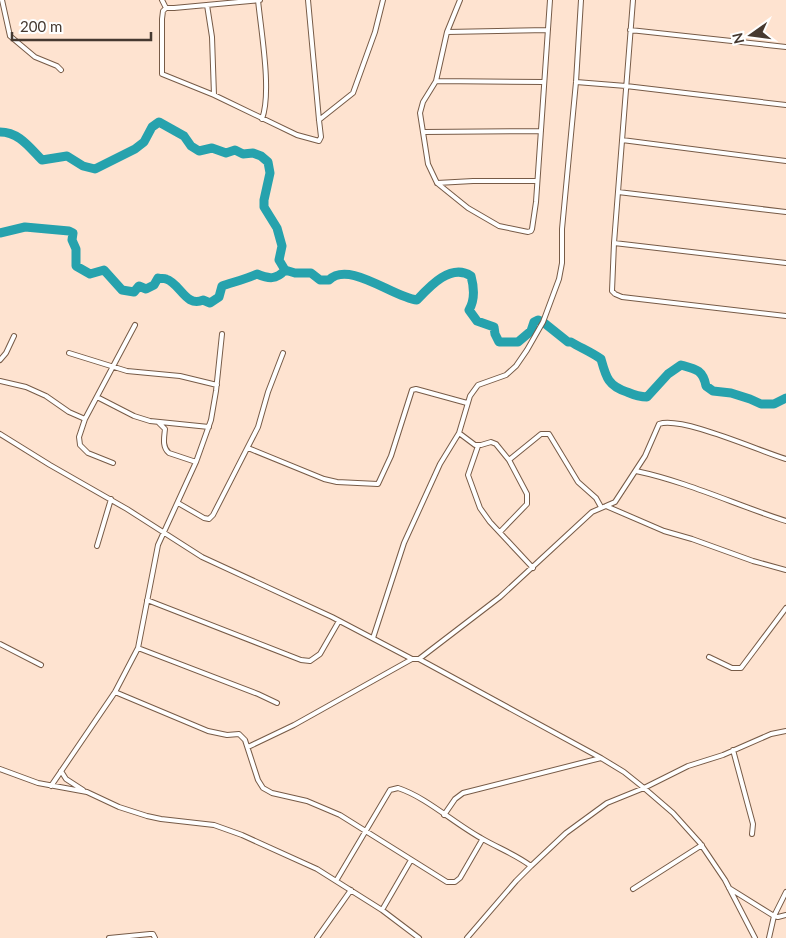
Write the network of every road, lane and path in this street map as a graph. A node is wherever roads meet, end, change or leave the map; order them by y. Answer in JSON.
{"nodes":[{"id":1,"x":2,"y":0,"type":"edge"},
{"id":2,"x":162,"y":0,"type":"edge"},
{"id":3,"x":259,"y":0,"type":"edge"},
{"id":4,"x":308,"y":0,"type":"edge"},
{"id":5,"x":383,"y":0,"type":"edge"},
{"id":6,"x":460,"y":0,"type":"edge"},
{"id":7,"x":550,"y":0,"type":"edge"},
{"id":8,"x":581,"y":0,"type":"edge"},
{"id":9,"x":633,"y":0,"type":"edge"},
{"id":10,"x":207,"y":5,"type":"junction"},
{"id":11,"x":166,"y":8,"type":"junction"},
{"id":12,"x":548,"y":30,"type":"junction"},
{"id":13,"x":630,"y":30,"type":"junction"},
{"id":14,"x":447,"y":32,"type":"junction"},
{"id":15,"x":786,"y":47,"type":"edge"},
{"id":16,"x":61,"y":70,"type":"dead end"},
{"id":17,"x":436,"y":81,"type":"junction"},
{"id":18,"x":544,"y":82,"type":"junction"},
{"id":19,"x":576,"y":82,"type":"junction"},
{"id":20,"x":626,"y":86,"type":"junction"},
{"id":21,"x":214,"y":94,"type":"junction"},
{"id":22,"x":786,"y":105,"type":"edge"},
{"id":23,"x":262,"y":119,"type":"junction"},
{"id":24,"x":320,"y":120,"type":"junction"},
{"id":25,"x":541,"y":131,"type":"junction"},
{"id":26,"x":424,"y":132,"type":"junction"},
{"id":27,"x":622,"y":140,"type":"junction"},
{"id":28,"x":786,"y":161,"type":"edge"},
{"id":29,"x":537,"y":181,"type":"junction"},
{"id":30,"x":437,"y":183,"type":"junction"},
{"id":31,"x":618,"y":192,"type":"junction"},
{"id":32,"x":786,"y":212,"type":"edge"},
{"id":33,"x":614,"y":243,"type":"junction"},
{"id":34,"x":786,"y":264,"type":"edge"},
{"id":35,"x":786,"y":316,"type":"edge"},
{"id":36,"x":135,"y":325,"type":"dead end"},
{"id":37,"x":222,"y":334,"type":"dead end"},
{"id":38,"x":14,"y":336,"type":"dead end"},
{"id":39,"x":69,"y":353,"type":"dead end"},
{"id":40,"x":283,"y":353,"type":"dead end"},
{"id":41,"x":0,"y":360,"type":"edge"},
{"id":42,"x":112,"y":366,"type":"junction"},
{"id":43,"x":0,"y":381,"type":"edge"},
{"id":44,"x":217,"y":385,"type":"junction"},
{"id":45,"x":97,"y":397,"type":"junction"},
{"id":46,"x":467,"y":404,"type":"junction"},
{"id":47,"x":85,"y":418,"type":"junction"},
{"id":48,"x":157,"y":422,"type":"junction"},
{"id":49,"x":209,"y":427,"type":"junction"},
{"id":50,"x":0,"y":434,"type":"edge"},
{"id":51,"x":459,"y":434,"type":"junction"},
{"id":52,"x":478,"y":446,"type":"junction"},
{"id":53,"x":248,"y":448,"type":"junction"},
{"id":54,"x":786,"y":459,"type":"edge"},
{"id":55,"x":509,"y":460,"type":"junction"},
{"id":56,"x":196,"y":462,"type":"junction"},
{"id":57,"x":113,"y":463,"type":"dead end"},
{"id":58,"x":636,"y":471,"type":"junction"},
{"id":59,"x":111,"y":499,"type":"junction"},
{"id":60,"x":178,"y":504,"type":"junction"},
{"id":61,"x":604,"y":507,"type":"junction"},
{"id":62,"x":786,"y":521,"type":"edge"},
{"id":63,"x":164,"y":532,"type":"junction"},
{"id":64,"x":500,"y":532,"type":"junction"},
{"id":65,"x":96,"y":546,"type":"dead end"},
{"id":66,"x":533,"y":568,"type":"junction"},
{"id":67,"x":786,"y":570,"type":"edge"},
{"id":68,"x":147,"y":600,"type":"junction"},
{"id":69,"x":786,"y":608,"type":"edge"},
{"id":70,"x":339,"y":621,"type":"junction"},
{"id":71,"x":373,"y":638,"type":"junction"},
{"id":72,"x":0,"y":644,"type":"edge"},
{"id":73,"x":138,"y":648,"type":"junction"},
{"id":74,"x":709,"y":657,"type":"dead end"},
{"id":75,"x":412,"y":659,"type":"junction"},
{"id":76,"x":419,"y":660,"type":"junction"},
{"id":77,"x":41,"y":665,"type":"dead end"},
{"id":78,"x":115,"y":692,"type":"junction"},
{"id":79,"x":277,"y":703,"type":"dead end"},
{"id":80,"x":786,"y":731,"type":"edge"},
{"id":81,"x":248,"y":747,"type":"junction"},
{"id":82,"x":733,"y":750,"type":"junction"},
{"id":83,"x":600,"y":758,"type":"junction"},
{"id":84,"x":0,"y":769,"type":"edge"},
{"id":85,"x":61,"y":771,"type":"junction"},
{"id":86,"x":51,"y":786,"type":"junction"},
{"id":87,"x":644,"y":788,"type":"junction"},
{"id":88,"x":87,"y":792,"type":"junction"},
{"id":89,"x":444,"y":815,"type":"junction"},
{"id":90,"x":364,"y":831,"type":"junction"},
{"id":91,"x":752,"y":834,"type":"dead end"},
{"id":92,"x":482,"y":840,"type":"junction"},
{"id":93,"x":702,"y":845,"type":"junction"},
{"id":94,"x":411,"y":860,"type":"junction"},
{"id":95,"x":531,"y":866,"type":"junction"},
{"id":96,"x":336,"y":881,"type":"junction"},
{"id":97,"x":729,"y":888,"type":"junction"},
{"id":98,"x":633,"y":889,"type":"dead end"},
{"id":99,"x":350,"y":890,"type":"junction"},
{"id":100,"x":786,"y":892,"type":"edge"},
{"id":101,"x":382,"y":910,"type":"junction"},
{"id":102,"x":786,"y":915,"type":"edge"},
{"id":103,"x":774,"y":916,"type":"junction"},
{"id":104,"x":109,"y":938,"type":"edge"},
{"id":105,"x":156,"y":938,"type":"edge"},
{"id":106,"x":317,"y":938,"type":"edge"},
{"id":107,"x":419,"y":938,"type":"edge"},
{"id":108,"x":467,"y":938,"type":"edge"},
{"id":109,"x":754,"y":938,"type":"edge"},
{"id":110,"x":769,"y":938,"type":"edge"}],
"edges":[{"from":1,"to":16,"type":"street"},
{"from":2,"to":11,"type":"street"},
{"from":3,"to":10,"type":"street"},
{"from":3,"to":23,"type":"street"},
{"from":4,"to":24,"type":"street"},
{"from":5,"to":24,"type":"street"},
{"from":6,"to":14,"type":"street"},
{"from":7,"to":12,"type":"street"},
{"from":8,"to":19,"type":"street"},
{"from":9,"to":13,"type":"street"},
{"from":10,"to":11,"type":"street"},
{"from":10,"to":21,"type":"street"},
{"from":11,"to":21,"type":"street"},
{"from":12,"to":14,"type":"street"},
{"from":12,"to":18,"type":"street"},
{"from":13,"to":15,"type":"street"},
{"from":13,"to":20,"type":"street"},
{"from":14,"to":17,"type":"street"},
{"from":17,"to":18,"type":"street"},
{"from":17,"to":26,"type":"street"},
{"from":18,"to":25,"type":"street"},
{"from":19,"to":20,"type":"street"},
{"from":19,"to":46,"type":"street"},
{"from":20,"to":22,"type":"street"},
{"from":20,"to":27,"type":"street"},
{"from":21,"to":23,"type":"street"},
{"from":23,"to":24,"type":"street"},
{"from":25,"to":26,"type":"street"},
{"from":25,"to":29,"type":"street"},
{"from":26,"to":30,"type":"street"},
{"from":27,"to":28,"type":"street"},
{"from":27,"to":31,"type":"street"},
{"from":29,"to":30,"type":"street"},
{"from":29,"to":30,"type":"street"},
{"from":31,"to":32,"type":"street"},
{"from":31,"to":33,"type":"street"},
{"from":33,"to":34,"type":"street"},
{"from":33,"to":35,"type":"street"},
{"from":36,"to":42,"type":"street"},
{"from":37,"to":44,"type":"street"},
{"from":38,"to":41,"type":"street"},
{"from":39,"to":42,"type":"street"},
{"from":40,"to":53,"type":"street"},
{"from":42,"to":44,"type":"street"},
{"from":42,"to":45,"type":"street"},
{"from":43,"to":47,"type":"street"},
{"from":44,"to":49,"type":"street"},
{"from":45,"to":47,"type":"street"},
{"from":45,"to":48,"type":"street"},
{"from":46,"to":51,"type":"street"},
{"from":46,"to":53,"type":"street"},
{"from":47,"to":57,"type":"street"},
{"from":48,"to":49,"type":"street"},
{"from":48,"to":56,"type":"street"},
{"from":49,"to":56,"type":"street"},
{"from":50,"to":59,"type":"street"},
{"from":51,"to":52,"type":"street"},
{"from":51,"to":71,"type":"street"},
{"from":52,"to":55,"type":"street"},
{"from":52,"to":64,"type":"street"},
{"from":53,"to":60,"type":"street"},
{"from":54,"to":58,"type":"street"},
{"from":55,"to":61,"type":"street"},
{"from":55,"to":64,"type":"street"},
{"from":56,"to":60,"type":"street"},
{"from":58,"to":61,"type":"street"},
{"from":58,"to":62,"type":"street"},
{"from":59,"to":63,"type":"street"},
{"from":59,"to":65,"type":"street"},
{"from":60,"to":63,"type":"street"},
{"from":61,"to":66,"type":"street"},
{"from":61,"to":67,"type":"street"},
{"from":63,"to":68,"type":"street"},
{"from":63,"to":70,"type":"street"},
{"from":64,"to":66,"type":"street"},
{"from":66,"to":76,"type":"street"},
{"from":68,"to":70,"type":"street"},
{"from":68,"to":73,"type":"street"},
{"from":69,"to":74,"type":"street"},
{"from":70,"to":71,"type":"street"},
{"from":71,"to":75,"type":"street"},
{"from":72,"to":77,"type":"street"},
{"from":73,"to":78,"type":"street"},
{"from":73,"to":79,"type":"street"},
{"from":75,"to":76,"type":"street"},
{"from":75,"to":81,"type":"street"},
{"from":76,"to":83,"type":"street"},
{"from":78,"to":81,"type":"street"},
{"from":78,"to":85,"type":"street"},
{"from":80,"to":82,"type":"street"},
{"from":81,"to":90,"type":"street"},
{"from":82,"to":87,"type":"street"},
{"from":82,"to":91,"type":"street"},
{"from":83,"to":87,"type":"street"},
{"from":83,"to":89,"type":"street"},
{"from":84,"to":86,"type":"street"},
{"from":85,"to":86,"type":"street"},
{"from":85,"to":88,"type":"street"},
{"from":86,"to":88,"type":"street"},
{"from":87,"to":93,"type":"street"},
{"from":87,"to":95,"type":"street"},
{"from":88,"to":96,"type":"street"},
{"from":89,"to":90,"type":"street"},
{"from":89,"to":92,"type":"street"},
{"from":90,"to":94,"type":"street"},
{"from":90,"to":96,"type":"street"},
{"from":92,"to":94,"type":"street"},
{"from":92,"to":95,"type":"street"},
{"from":93,"to":97,"type":"street"},
{"from":93,"to":98,"type":"street"},
{"from":94,"to":101,"type":"street"},
{"from":95,"to":108,"type":"street"},
{"from":96,"to":99,"type":"street"},
{"from":97,"to":103,"type":"street"},
{"from":97,"to":109,"type":"street"},
{"from":99,"to":101,"type":"street"},
{"from":99,"to":106,"type":"street"},
{"from":100,"to":103,"type":"street"},
{"from":101,"to":107,"type":"street"},
{"from":102,"to":103,"type":"street"},
{"from":103,"to":110,"type":"street"},
{"from":104,"to":105,"type":"street"}]}
